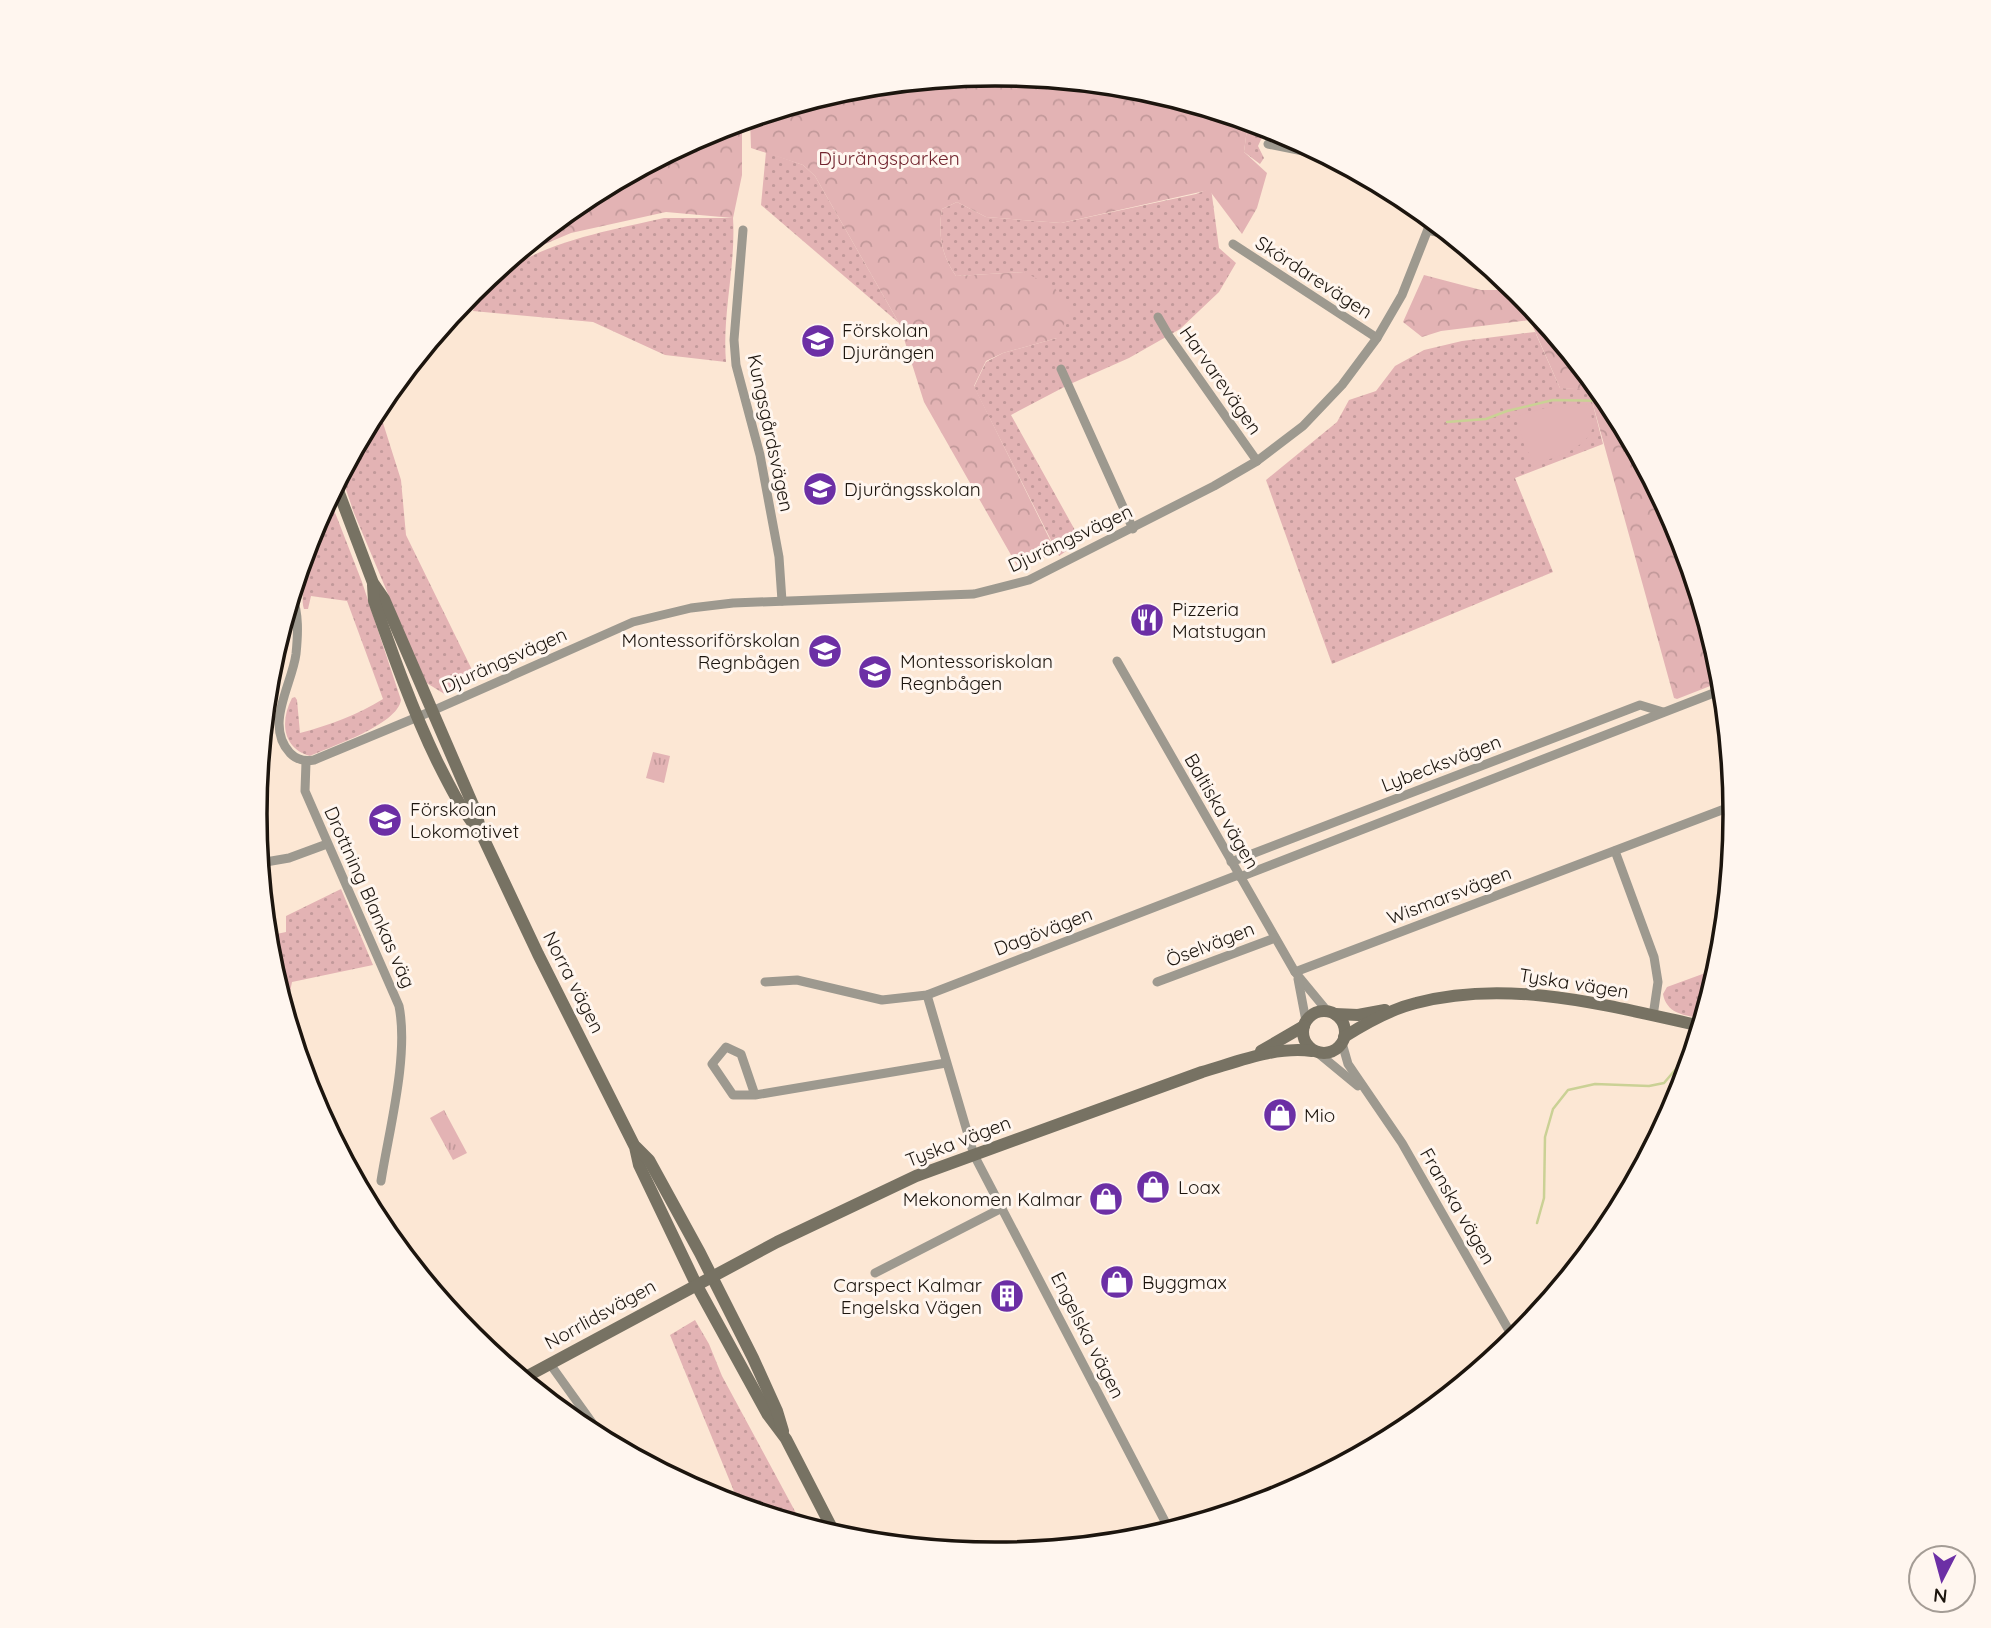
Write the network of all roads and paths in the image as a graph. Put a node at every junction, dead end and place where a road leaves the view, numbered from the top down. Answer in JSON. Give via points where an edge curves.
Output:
{"nodes":[{"id":1,"x":1268,"y":145,"type":"dead end"},
{"id":2,"x":1293,"y":150,"type":"edge"},
{"id":3,"x":743,"y":230,"type":"dead end"},
{"id":4,"x":1428,"y":230,"type":"joint"},
{"id":5,"x":1432,"y":231,"type":"edge"},
{"id":6,"x":1233,"y":244,"type":"dead end"},
{"id":7,"x":1158,"y":317,"type":"dead end"},
{"id":8,"x":1377,"y":338,"type":"junction"},
{"id":9,"x":1061,"y":369,"type":"dead end"},
{"id":10,"x":1257,"y":461,"type":"junction"},
{"id":11,"x":340,"y":496,"type":"edge"},
{"id":12,"x":1133,"y":529,"type":"junction"},
{"id":13,"x":373,"y":583,"type":"junction"},
{"id":14,"x":782,"y":601,"type":"junction"},
{"id":15,"x":296,"y":612,"type":"edge"},
{"id":16,"x":1117,"y":661,"type":"dead end"},
{"id":17,"x":1714,"y":693,"type":"edge"},
{"id":18,"x":432,"y":711,"type":"junction"},
{"id":19,"x":1663,"y":712,"type":"junction"},
{"id":20,"x":417,"y":718,"type":"junction"},
{"id":21,"x":306,"y":762,"type":"junction"},
{"id":22,"x":1724,"y":808,"type":"edge"},
{"id":23,"x":481,"y":833,"type":"junction"},
{"id":24,"x":327,"y":844,"type":"junction"},
{"id":25,"x":1615,"y":851,"type":"junction"},
{"id":26,"x":269,"y":861,"type":"edge"},
{"id":27,"x":1231,"y":862,"type":"junction"},
{"id":28,"x":1239,"y":876,"type":"junction"},
{"id":29,"x":1275,"y":938,"type":"junction"},
{"id":30,"x":1296,"y":974,"type":"junction"},
{"id":31,"x":765,"y":982,"type":"dead end"},
{"id":32,"x":1157,"y":982,"type":"dead end"},
{"id":33,"x":927,"y":995,"type":"junction"},
{"id":34,"x":1399,"y":1008,"type":"junction"},
{"id":35,"x":1332,"y":1013,"type":"junction"},
{"id":36,"x":1653,"y":1016,"type":"junction"},
{"id":37,"x":1305,"y":1024,"type":"junction"},
{"id":38,"x":1692,"y":1024,"type":"edge"},
{"id":39,"x":1343,"y":1040,"type":"junction"},
{"id":40,"x":1315,"y":1052,"type":"junction"},
{"id":41,"x":1245,"y":1059,"type":"junction"},
{"id":42,"x":946,"y":1063,"type":"junction"},
{"id":43,"x":1365,"y":1091,"type":"junction"},
{"id":44,"x":755,"y":1095,"type":"junction"},
{"id":45,"x":635,"y":1147,"type":"junction"},
{"id":46,"x":974,"y":1155,"type":"junction"},
{"id":47,"x":381,"y":1181,"type":"dead end"},
{"id":48,"x":1002,"y":1208,"type":"junction"},
{"id":49,"x":875,"y":1273,"type":"dead end"},
{"id":50,"x":712,"y":1276,"type":"junction"},
{"id":51,"x":696,"y":1284,"type":"junction"},
{"id":52,"x":1509,"y":1330,"type":"edge"},
{"id":53,"x":550,"y":1364,"type":"junction"},
{"id":54,"x":530,"y":1374,"type":"edge"},
{"id":55,"x":589,"y":1419,"type":"edge"},
{"id":56,"x":786,"y":1439,"type":"junction"},
{"id":57,"x":829,"y":1522,"type":"edge"},
{"id":58,"x":1165,"y":1522,"type":"edge"}],
"edges":[{"from":1,"to":2,"type":"street"},
{"from":3,"to":14,"type":"street","name":"Kungsgårdsvägen","via":[[736,365],[760,454],[779,556]]},
{"from":4,"to":5,"type":"street"},
{"from":4,"to":8,"type":"street","name":"Djurängsvägen","via":[[1402,295]]},
{"from":6,"to":8,"type":"street","name":"Skördarevägen"},
{"from":7,"to":10,"type":"street","name":"Harvarevägen"},
{"from":8,"to":10,"type":"street","name":"Djurängsvägen","via":[[1303,426]]},
{"from":9,"to":12,"type":"street"},
{"from":10,"to":12,"type":"street","name":"Djurängsvägen"},
{"from":11,"to":13,"type":"main road","name":"Norra vägen"},
{"from":12,"to":14,"type":"street","name":"Djurängsvägen","via":[[1029,580],[983,592]]},
{"from":13,"to":18,"type":"main road","name":"Norra vägen"},
{"from":13,"to":20,"type":"main road","name":"Norra vägen","via":[[374,601]]},
{"from":14,"to":18,"type":"street","name":"Djurängsvägen","via":[[691,608],[633,622]]},
{"from":15,"to":21,"type":"street","via":[[296,658],[279,729],[289,751]]},
{"from":16,"to":27,"type":"street","name":"Baltiska vägen"},
{"from":17,"to":19,"type":"street","name":"Lybecksvägen"},
{"from":18,"to":20,"type":"street"},
{"from":18,"to":23,"type":"main road","name":"Norra vägen"},
{"from":19,"to":27,"type":"street","name":"Lybecksvägen","via":[[1640,705]]},
{"from":19,"to":28,"type":"street","name":"Lybecksvägen"},
{"from":20,"to":21,"type":"street"},
{"from":20,"to":23,"type":"main road","name":"Norra vägen","via":[[466,816]]},
{"from":21,"to":24,"type":"street","name":"Drottning Blankas väg","via":[[305,792]]},
{"from":22,"to":25,"type":"street","name":"Wismarsvägen"},
{"from":23,"to":45,"type":"main road","name":"Norra vägen"},
{"from":24,"to":26,"type":"street"},
{"from":24,"to":47,"type":"street","name":"Drottning Blankas väg","via":[[399,1006],[403,1028]]},
{"from":25,"to":30,"type":"street","name":"Wismarsvägen"},
{"from":25,"to":36,"type":"street","via":[[1654,957],[1658,982]]},
{"from":27,"to":28,"type":"street","name":"Baltiska vägen"},
{"from":28,"to":29,"type":"street","name":"Baltiska vägen"},
{"from":28,"to":33,"type":"street","name":"Dagövägen"},
{"from":29,"to":30,"type":"street","name":"Baltiska vägen"},
{"from":29,"to":32,"type":"street","name":"Öselvägen"},
{"from":30,"to":35,"type":"street","name":"Baltiska vägen"},
{"from":30,"to":37,"type":"street","name":"Baltiska vägen"},
{"from":31,"to":33,"type":"street","name":"Dagövägen","via":[[797,980],[882,1000]]},
{"from":33,"to":42,"type":"street"},
{"from":34,"to":35,"type":"main road","name":"Tyska vägen"},
{"from":34,"to":36,"type":"main road","name":"Tyska vägen","via":[[1449,997],[1508,992]]},
{"from":34,"to":39,"type":"main road","name":"Tyska vägen"},
{"from":35,"to":37,"type":"main road","via":[[1315,1013]]},
{"from":35,"to":39,"type":"main road","via":[[1343,1025]]},
{"from":36,"to":38,"type":"main road","name":"Tyska vägen"},
{"from":37,"to":40,"type":"main road","via":[[1304,1039]]},
{"from":37,"to":41,"type":"main road","name":"Tyska vägen"},
{"from":39,"to":40,"type":"main road","via":[[1333,1051]]},
{"from":39,"to":43,"type":"street","name":"Franska vägen","via":[[1348,1064]]},
{"from":40,"to":41,"type":"main road","name":"Tyska vägen","via":[[1287,1050]]},
{"from":40,"to":43,"type":"street","name":"Franska vägen"},
{"from":41,"to":46,"type":"main road","name":"Tyska vägen"},
{"from":42,"to":44,"type":"street"},
{"from":42,"to":46,"type":"street"},
{"from":43,"to":52,"type":"street","name":"Franska vägen","via":[[1402,1143]]},
{"from":44,"to":44,"type":"street","via":[[741,1054],[726,1047],[712,1064],[733,1096]]},
{"from":45,"to":50,"type":"main road","name":"Norra vägen","via":[[649,1160]]},
{"from":45,"to":51,"type":"main road","name":"Norra vägen","via":[[639,1165]]},
{"from":46,"to":48,"type":"street","name":"Engelska vägen"},
{"from":46,"to":50,"type":"main road","name":"Tyska vägen","via":[[916,1176]]},
{"from":48,"to":49,"type":"street"},
{"from":48,"to":58,"type":"street","name":"Engelska vägen"},
{"from":50,"to":51,"type":"main road","name":"Tyska vägen"},
{"from":50,"to":56,"type":"main road","name":"Norra vägen"},
{"from":51,"to":53,"type":"main road","name":"Norrlidsvägen"},
{"from":51,"to":56,"type":"main road","name":"Norra vägen","via":[[768,1415]]},
{"from":53,"to":54,"type":"main road","name":"Norrlidsvägen"},
{"from":53,"to":55,"type":"street"},
{"from":56,"to":57,"type":"main road","name":"Norra vägen"}]}
